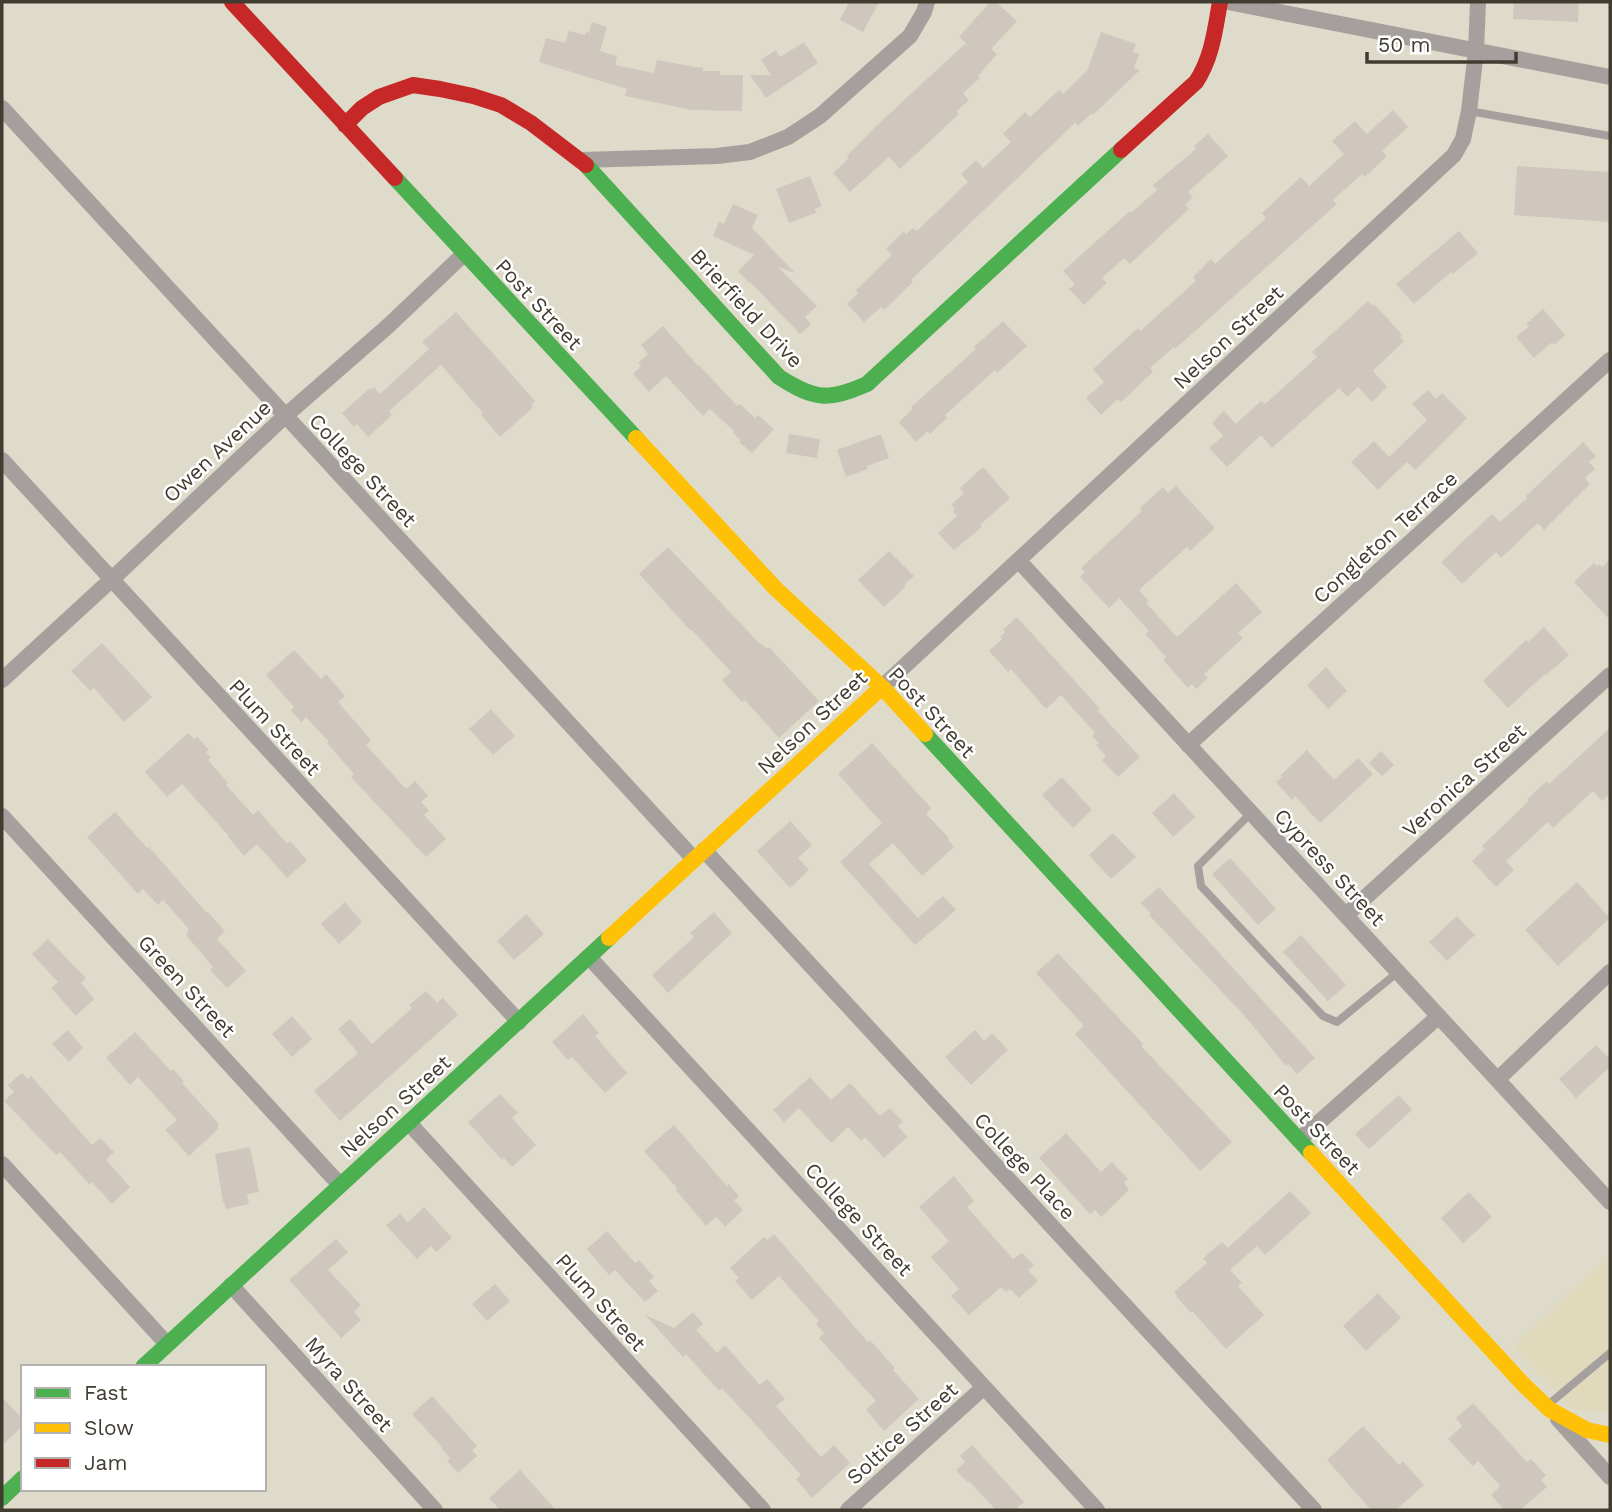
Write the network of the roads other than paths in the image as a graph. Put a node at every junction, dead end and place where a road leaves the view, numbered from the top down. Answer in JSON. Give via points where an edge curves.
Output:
{"nodes":[{"id":1,"x":232,"y":2,"type":"edge"},
{"id":2,"x":928,"y":2,"type":"edge"},
{"id":3,"x":1220,"y":2,"type":"edge"},
{"id":4,"x":1228,"y":2,"type":"edge"},
{"id":5,"x":1478,"y":2,"type":"edge"},
{"id":6,"x":1476,"y":51,"type":"junction"},
{"id":7,"x":1610,"y":77,"type":"edge"},
{"id":8,"x":2,"y":108,"type":"edge"},
{"id":9,"x":1469,"y":111,"type":"junction"},
{"id":10,"x":345,"y":125,"type":"junction"},
{"id":11,"x":1610,"y":136,"type":"edge"},
{"id":12,"x":581,"y":160,"type":"junction"},
{"id":13,"x":464,"y":254,"type":"junction"},
{"id":14,"x":1610,"y":360,"type":"edge"},
{"id":15,"x":285,"y":416,"type":"junction"},
{"id":16,"x":2,"y":460,"type":"edge"},
{"id":17,"x":1018,"y":561,"type":"junction"},
{"id":18,"x":111,"y":580,"type":"junction"},
{"id":19,"x":1610,"y":675,"type":"edge"},
{"id":20,"x":2,"y":680,"type":"edge"},
{"id":21,"x":881,"y":687,"type":"junction"},
{"id":22,"x":1188,"y":745,"type":"junction"},
{"id":23,"x":1251,"y":813,"type":"junction"},
{"id":24,"x":2,"y":816,"type":"edge"},
{"id":25,"x":699,"y":855,"type":"junction"},
{"id":26,"x":1346,"y":915,"type":"junction"},
{"id":27,"x":589,"y":957,"type":"junction"},
{"id":28,"x":1398,"y":972,"type":"junction"},
{"id":29,"x":1610,"y":972,"type":"edge"},
{"id":30,"x":1439,"y":1016,"type":"junction"},
{"id":31,"x":519,"y":1022,"type":"junction"},
{"id":32,"x":1497,"y":1079,"type":"junction"},
{"id":33,"x":408,"y":1123,"type":"junction"},
{"id":34,"x":1299,"y":1140,"type":"junction"},
{"id":35,"x":2,"y":1164,"type":"edge"},
{"id":36,"x":340,"y":1185,"type":"junction"},
{"id":37,"x":1610,"y":1202,"type":"edge"},
{"id":38,"x":231,"y":1286,"type":"junction"},
{"id":39,"x":167,"y":1345,"type":"junction"},
{"id":40,"x":1610,"y":1353,"type":"edge"},
{"id":41,"x":145,"y":1365,"type":"edge"},
{"id":42,"x":984,"y":1387,"type":"junction"},
{"id":43,"x":1548,"y":1408,"type":"junction"},
{"id":44,"x":1610,"y":1434,"type":"edge"},
{"id":45,"x":1610,"y":1477,"type":"edge"},
{"id":46,"x":21,"y":1480,"type":"edge"},
{"id":47,"x":2,"y":1498,"type":"edge"},
{"id":48,"x":435,"y":1510,"type":"edge"},
{"id":49,"x":764,"y":1510,"type":"edge"},
{"id":50,"x":848,"y":1510,"type":"edge"},
{"id":51,"x":1097,"y":1510,"type":"edge"},
{"id":52,"x":1314,"y":1510,"type":"edge"}],
"edges":[{"from":1,"to":10,"type":"street","name":"Post Street"},
{"from":2,"to":12,"type":"street","via":[[911,36],[820,117],[788,137],[750,152],[717,156]]},
{"from":3,"to":12,"type":"street","name":"Brierfield Drive","via":[[1208,62],[1196,82],[867,384],[846,394],[822,397],[799,391],[779,377]]},
{"from":4,"to":6,"type":"street"},
{"from":5,"to":6,"type":"street","name":"Nelson Street"},
{"from":6,"to":7,"type":"street"},
{"from":6,"to":9,"type":"street","name":"Nelson Street"},
{"from":8,"to":15,"type":"street","name":"College Street"},
{"from":9,"to":11,"type":"lane"},
{"from":9,"to":17,"type":"street","name":"Nelson Street","via":[[1454,155]]},
{"from":10,"to":12,"type":"street","name":"Brierfield Drive","via":[[379,97],[413,85],[440,89],[502,105]]},
{"from":10,"to":13,"type":"street","name":"Post Street"},
{"from":13,"to":15,"type":"street","name":"Owen Avenue"},
{"from":13,"to":21,"type":"street","name":"Post Street","via":[[776,589]]},
{"from":14,"to":22,"type":"street","name":"Congleton Terrace"},
{"from":15,"to":18,"type":"street","name":"Owen Avenue"},
{"from":15,"to":25,"type":"street","name":"College Street"},
{"from":16,"to":18,"type":"street","name":"Plum Street"},
{"from":17,"to":21,"type":"street","name":"Nelson Street"},
{"from":17,"to":22,"type":"street","name":"Cypress Street"},
{"from":18,"to":20,"type":"street","name":"Owen Avenue"},
{"from":18,"to":31,"type":"street","name":"Plum Street"},
{"from":19,"to":26,"type":"street","name":"Veronica Street"},
{"from":21,"to":25,"type":"street","name":"Nelson Street"},
{"from":21,"to":34,"type":"street","name":"Post Street"},
{"from":22,"to":23,"type":"street","name":"Cypress Street"},
{"from":23,"to":26,"type":"street","name":"Cypress Street"},
{"from":23,"to":28,"type":"lane","via":[[1198,866],[1201,886],[1323,1016],[1337,1022]]},
{"from":24,"to":36,"type":"street","name":"Green Street"},
{"from":25,"to":27,"type":"street","name":"Nelson Street"},
{"from":25,"to":52,"type":"street","name":"College Place"},
{"from":26,"to":28,"type":"street","name":"Cypress Street"},
{"from":27,"to":31,"type":"street","name":"Nelson Street"},
{"from":27,"to":42,"type":"street","name":"College Street"},
{"from":28,"to":30,"type":"street","name":"Cypress Street"},
{"from":29,"to":32,"type":"street"},
{"from":30,"to":32,"type":"street","name":"Cypress Street"},
{"from":30,"to":34,"type":"street"},
{"from":31,"to":33,"type":"street","name":"Nelson Street"},
{"from":32,"to":37,"type":"street","name":"Cypress Street"},
{"from":33,"to":36,"type":"street","name":"Nelson Street"},
{"from":33,"to":49,"type":"street","name":"Plum Street"},
{"from":34,"to":43,"type":"street","name":"Post Street"},
{"from":35,"to":39,"type":"street"},
{"from":36,"to":38,"type":"street","name":"Nelson Street"},
{"from":38,"to":39,"type":"street","name":"Nelson Street"},
{"from":38,"to":48,"type":"street","name":"Myra Street"},
{"from":39,"to":41,"type":"street","name":"Nelson Street"},
{"from":40,"to":43,"type":"lane"},
{"from":42,"to":50,"type":"street","name":"Soltice Street"},
{"from":42,"to":51,"type":"street","name":"College Street"},
{"from":43,"to":44,"type":"street","name":"Post Street","via":[[1587,1430]]},
{"from":43,"to":45,"type":"street"},
{"from":46,"to":47,"type":"street"}]}
